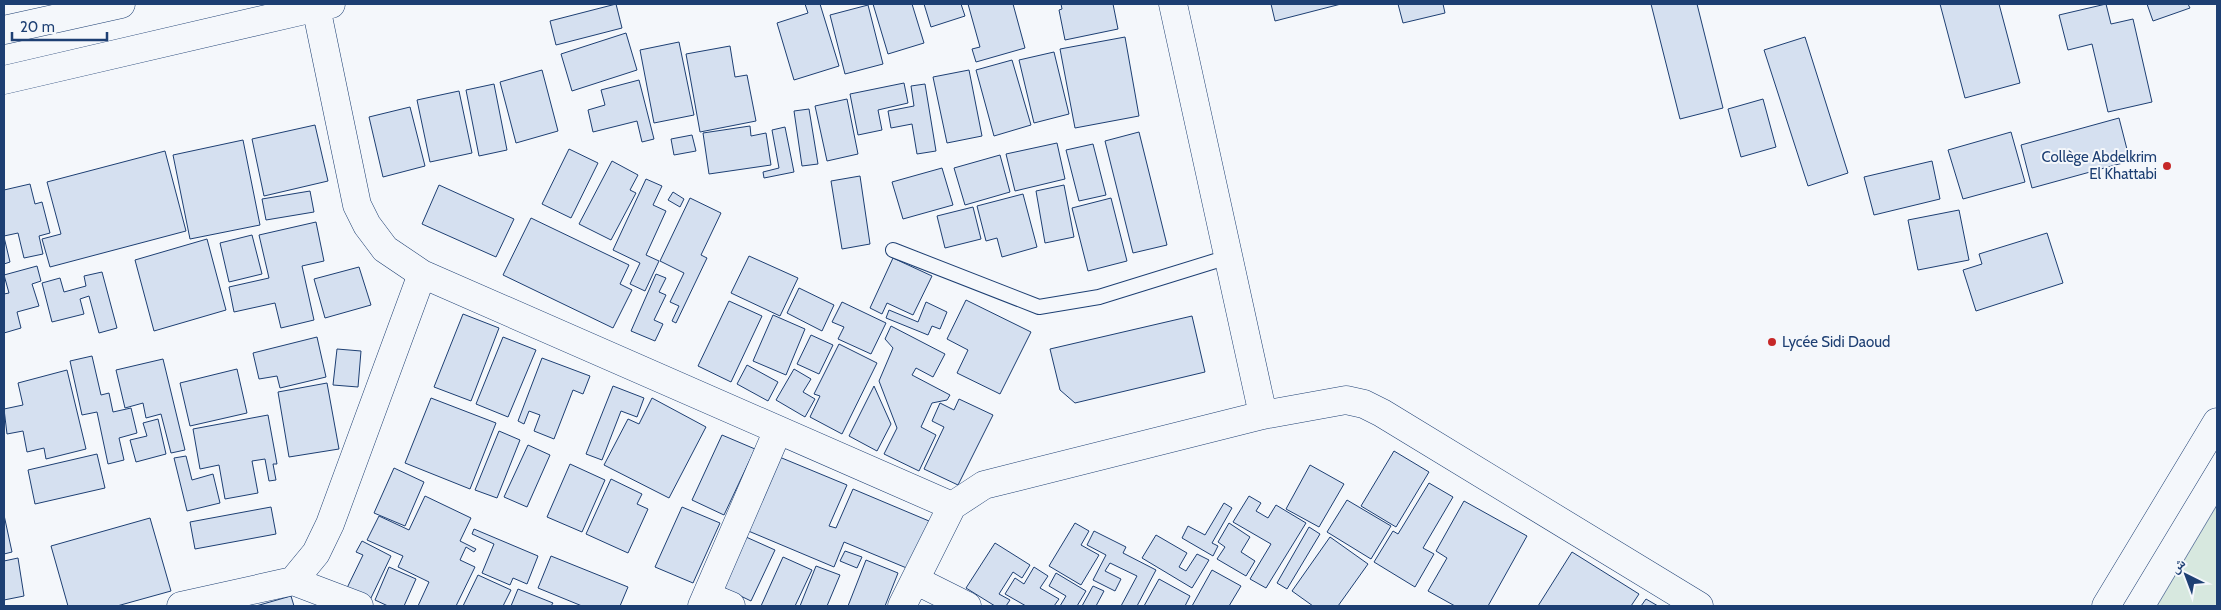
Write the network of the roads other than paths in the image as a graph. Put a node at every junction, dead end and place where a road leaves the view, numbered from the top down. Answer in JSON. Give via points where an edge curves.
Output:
{"nodes":[{"id":1,"x":1173,"y":4,"type":"edge"},
{"id":2,"x":323,"y":5,"type":"edge"},
{"id":3,"x":103,"y":6,"type":"edge"},
{"id":4,"x":4,"y":30,"type":"edge"},
{"id":5,"x":4,"y":80,"type":"edge"},
{"id":6,"x":893,"y":250,"type":"dead end"},
{"id":7,"x":1228,"y":257,"type":"junction"},
{"id":8,"x":422,"y":274,"type":"junction"},
{"id":9,"x":1263,"y":415,"type":"junction"},
{"id":10,"x":2217,"y":422,"type":"edge"},
{"id":11,"x":778,"y":430,"type":"junction"},
{"id":12,"x":952,"y":506,"type":"junction"},
{"id":13,"x":915,"y":580,"type":"junction"},
{"id":14,"x":293,"y":581,"type":"junction"},
{"id":15,"x":714,"y":603,"type":"edge"},
{"id":16,"x":181,"y":606,"type":"edge"},
{"id":17,"x":359,"y":606,"type":"edge"},
{"id":18,"x":902,"y":606,"type":"edge"},
{"id":19,"x":967,"y":606,"type":"edge"},
{"id":20,"x":1699,"y":606,"type":"edge"},
{"id":21,"x":2106,"y":606,"type":"edge"}],
"edges":[{"from":1,"to":7,"type":"street"},
{"from":2,"to":5,"type":"street"},
{"from":2,"to":8,"type":"street","via":[[357,205],[385,250]]},
{"from":3,"to":4,"type":"street"},
{"from":6,"to":7,"type":"lane","via":[[1039,307],[1100,297]]},
{"from":7,"to":9,"type":"street"},
{"from":8,"to":11,"type":"street"},
{"from":8,"to":14,"type":"street","via":[[330,524],[316,553]]},
{"from":9,"to":12,"type":"street","via":[[984,485]]},
{"from":9,"to":20,"type":"street","via":[[1346,400],[1364,404]]},
{"from":10,"to":21,"type":"street"},
{"from":11,"to":12,"type":"street"},
{"from":11,"to":15,"type":"street"},
{"from":12,"to":13,"type":"street"},
{"from":13,"to":18,"type":"street"},
{"from":13,"to":19,"type":"street"},
{"from":14,"to":16,"type":"street"},
{"from":14,"to":17,"type":"street"}]}
